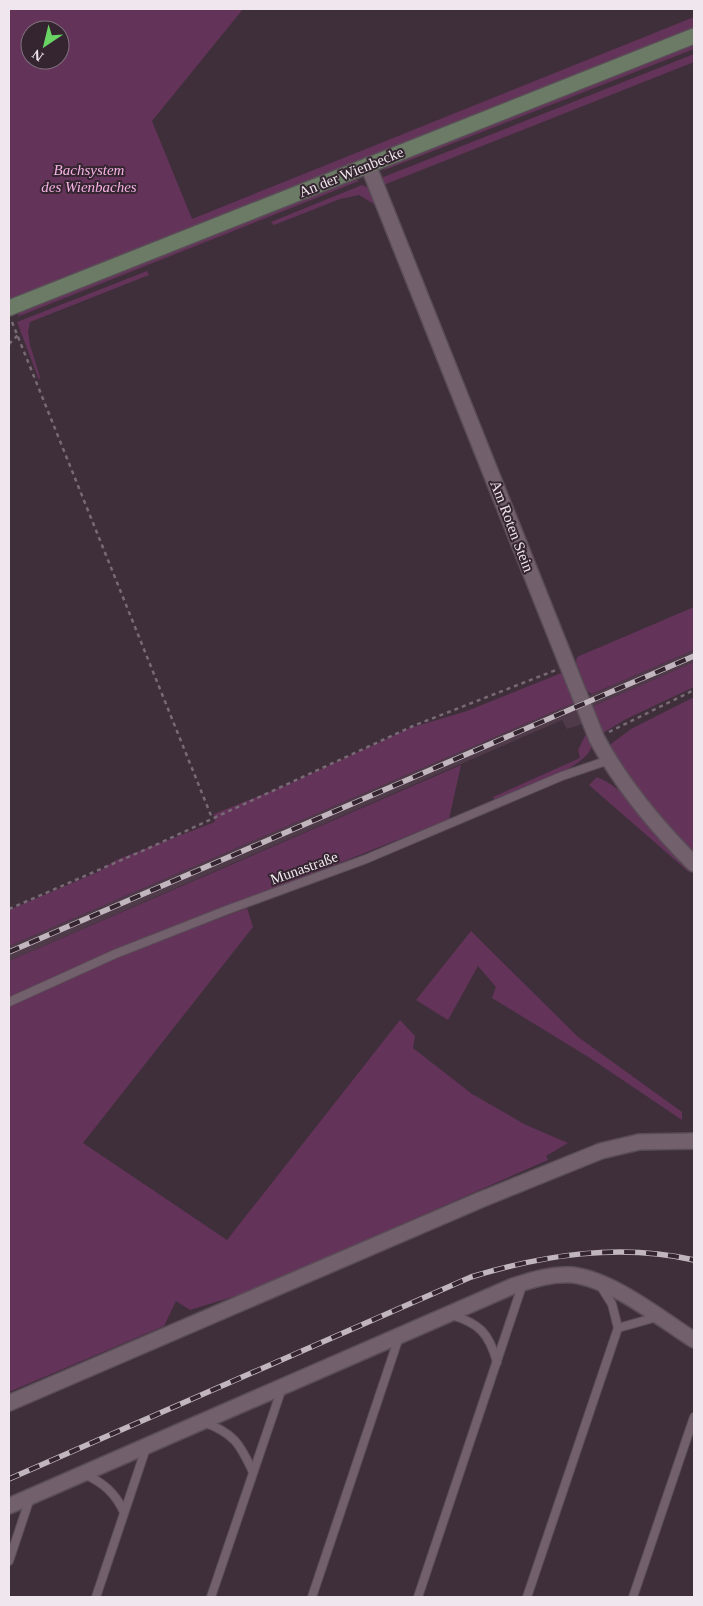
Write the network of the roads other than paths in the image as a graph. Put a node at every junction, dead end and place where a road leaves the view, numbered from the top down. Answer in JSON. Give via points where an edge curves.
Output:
{"nodes":[{"id":1,"x":694,"y":36,"type":"edge"},
{"id":2,"x":368,"y":165,"type":"junction"},
{"id":3,"x":9,"y":308,"type":"edge"},
{"id":4,"x":609,"y":760,"type":"junction"},
{"id":5,"x":694,"y":864,"type":"edge"},
{"id":6,"x":9,"y":1002,"type":"edge"},
{"id":7,"x":694,"y":1141,"type":"edge"},
{"id":8,"x":523,"y":1283,"type":"junction"},
{"id":9,"x":600,"y":1283,"type":"junction"},
{"id":10,"x":449,"y":1314,"type":"junction"},
{"id":11,"x":657,"y":1317,"type":"junction"},
{"id":12,"x":618,"y":1328,"type":"junction"},
{"id":13,"x":400,"y":1335,"type":"junction"},
{"id":14,"x":694,"y":1340,"type":"edge"},
{"id":15,"x":497,"y":1362,"type":"junction"},
{"id":16,"x":282,"y":1387,"type":"junction"},
{"id":17,"x":9,"y":1403,"type":"edge"},
{"id":18,"x":694,"y":1417,"type":"edge"},
{"id":19,"x":201,"y":1422,"type":"junction"},
{"id":20,"x":146,"y":1446,"type":"junction"},
{"id":21,"x":253,"y":1472,"type":"junction"},
{"id":22,"x":83,"y":1474,"type":"junction"},
{"id":23,"x":30,"y":1496,"type":"junction"},
{"id":24,"x":9,"y":1506,"type":"edge"},
{"id":25,"x":124,"y":1512,"type":"junction"},
{"id":26,"x":9,"y":1561,"type":"edge"},
{"id":27,"x":96,"y":1597,"type":"edge"},
{"id":28,"x":211,"y":1597,"type":"edge"},
{"id":29,"x":312,"y":1597,"type":"edge"},
{"id":30,"x":418,"y":1597,"type":"edge"},
{"id":31,"x":527,"y":1597,"type":"edge"},
{"id":32,"x":634,"y":1597,"type":"edge"}],
"edges":[{"from":1,"to":2,"type":"street","name":"An der Wienbecke"},
{"from":2,"to":3,"type":"street","name":"An der Wienbecke"},
{"from":2,"to":4,"type":"street","name":"Am Roten Stein","via":[[597,739]]},
{"from":4,"to":5,"type":"street","name":"Am Roten Stein","via":[[648,812]]},
{"from":4,"to":6,"type":"lane","name":"Munastraße","via":[[562,776],[366,860],[115,954]]},
{"from":7,"to":17,"type":"street","via":[[631,1143],[576,1160]]},
{"from":8,"to":9,"type":"street","via":[[573,1275]]},
{"from":8,"to":10,"type":"street"},
{"from":8,"to":15,"type":"lane"},
{"from":9,"to":11,"type":"street"},
{"from":9,"to":12,"type":"lane","via":[[612,1304]]},
{"from":10,"to":13,"type":"street"},
{"from":10,"to":15,"type":"lane","via":[[469,1320],[483,1331],[492,1344]]},
{"from":11,"to":12,"type":"lane"},
{"from":11,"to":14,"type":"street"},
{"from":12,"to":31,"type":"lane"},
{"from":13,"to":16,"type":"street"},
{"from":13,"to":29,"type":"lane"},
{"from":15,"to":30,"type":"lane"},
{"from":16,"to":19,"type":"street"},
{"from":16,"to":21,"type":"lane"},
{"from":18,"to":32,"type":"lane"},
{"from":19,"to":20,"type":"street"},
{"from":19,"to":21,"type":"lane","via":[[234,1437]]},
{"from":20,"to":22,"type":"street"},
{"from":20,"to":25,"type":"lane"},
{"from":21,"to":28,"type":"lane"},
{"from":22,"to":23,"type":"street"},
{"from":22,"to":25,"type":"lane","via":[[110,1489]]},
{"from":23,"to":24,"type":"street"},
{"from":23,"to":26,"type":"lane"},
{"from":25,"to":27,"type":"lane"}]}
